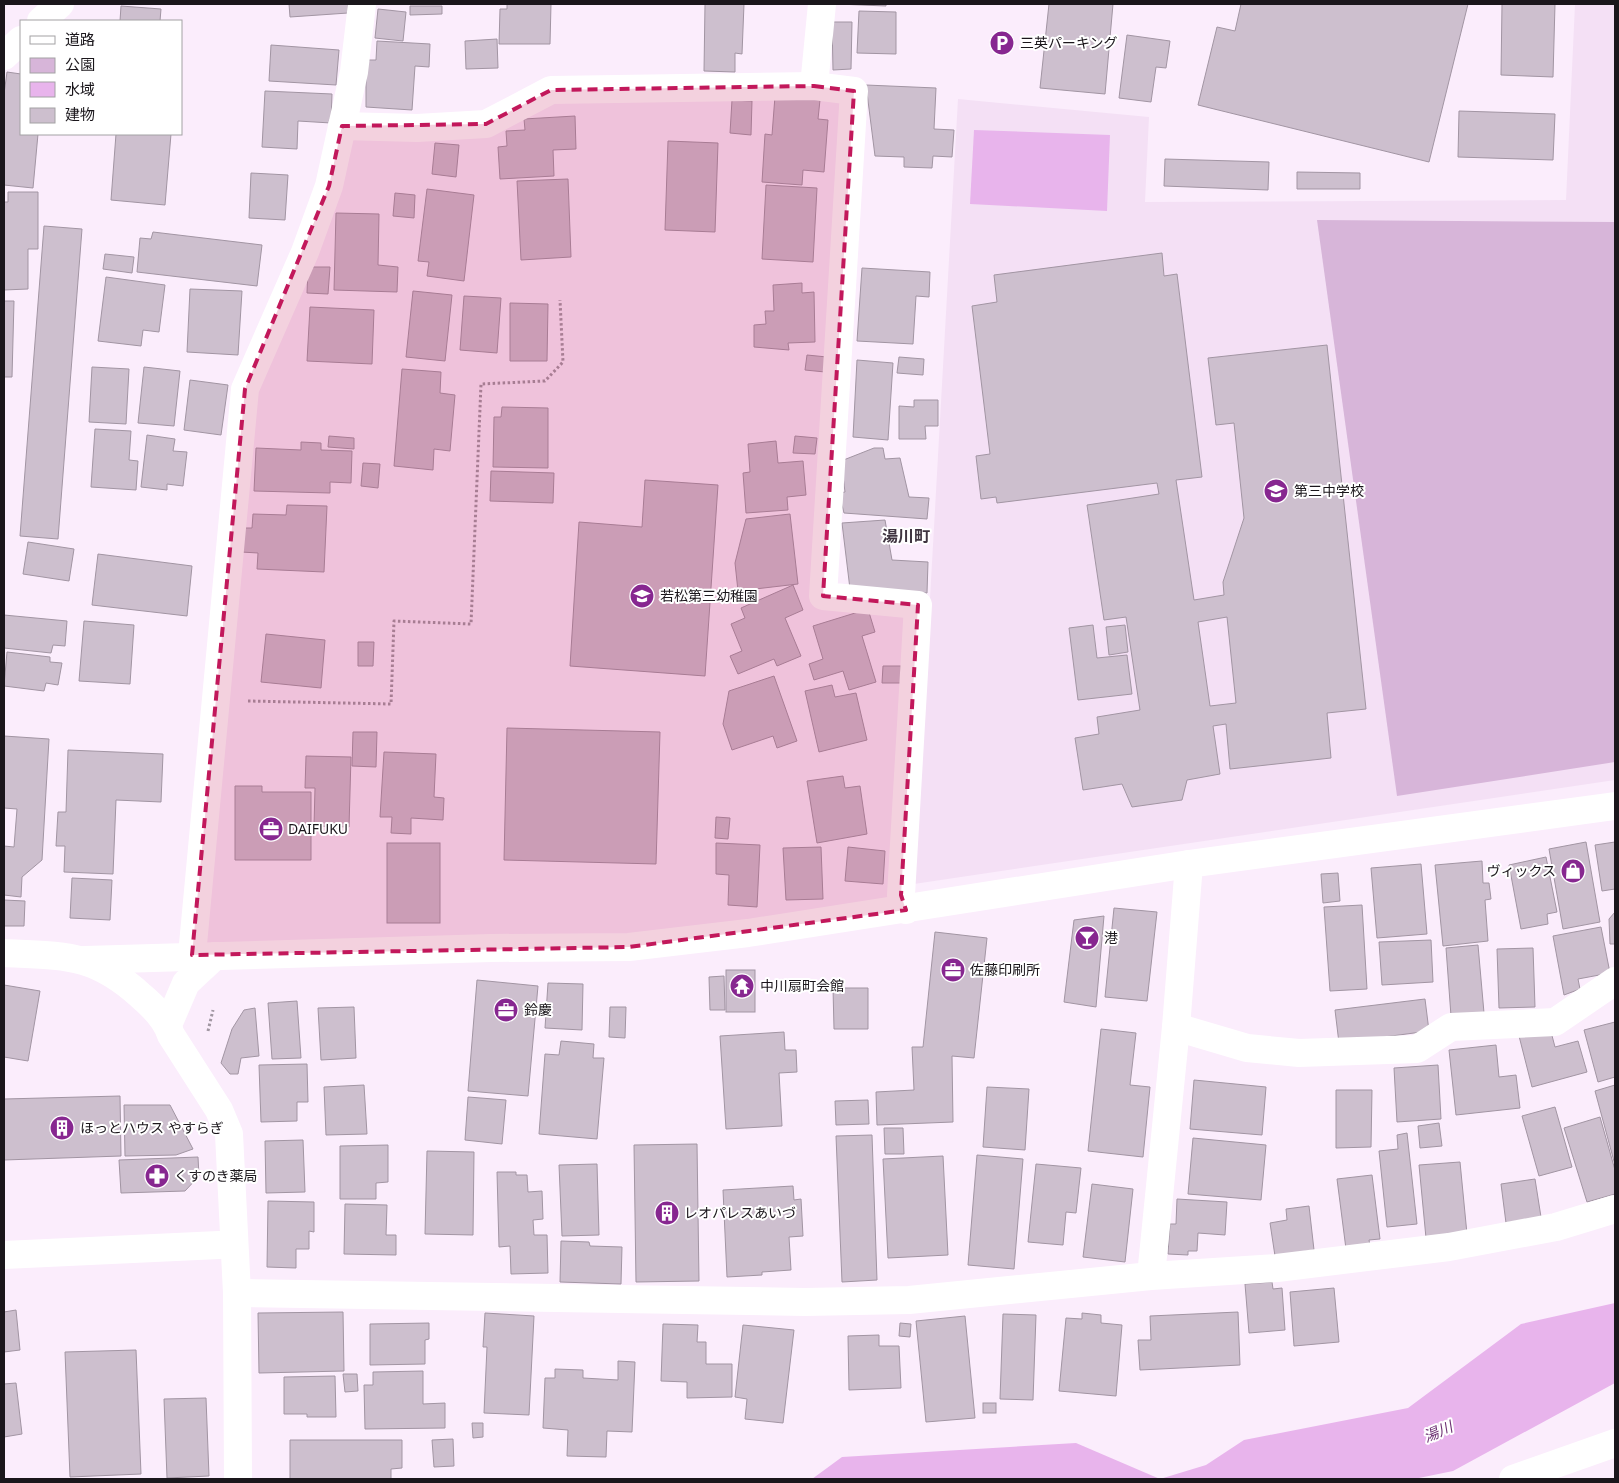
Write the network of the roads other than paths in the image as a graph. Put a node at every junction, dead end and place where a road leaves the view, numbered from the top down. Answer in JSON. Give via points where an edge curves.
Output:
{"nodes":[{"id":1,"x":60,"y":4,"type":"edge"},
{"id":2,"x":362,"y":4,"type":"edge"},
{"id":3,"x":822,"y":4,"type":"edge"},
{"id":4,"x":42,"y":20,"type":"edge"},
{"id":5,"x":20,"y":41,"type":"edge"},
{"id":6,"x":4,"y":56,"type":"edge"},
{"id":7,"x":814,"y":86,"type":"junction"},
{"id":8,"x":342,"y":126,"type":"junction"},
{"id":9,"x":1615,"y":806,"type":"edge"},
{"id":10,"x":1189,"y":864,"type":"junction"},
{"id":11,"x":906,"y":910,"type":"junction"},
{"id":12,"x":4,"y":953,"type":"edge"},
{"id":13,"x":203,"y":955,"type":"junction"},
{"id":14,"x":85,"y":960,"type":"junction"},
{"id":15,"x":1615,"y":981,"type":"edge"},
{"id":16,"x":168,"y":1025,"type":"junction"},
{"id":17,"x":1176,"y":1027,"type":"junction"},
{"id":18,"x":1615,"y":1209,"type":"edge"},
{"id":19,"x":219,"y":1245,"type":"dead end"},
{"id":20,"x":4,"y":1255,"type":"edge"},
{"id":21,"x":1151,"y":1276,"type":"junction"},
{"id":22,"x":237,"y":1294,"type":"junction"},
{"id":23,"x":1615,"y":1443,"type":"edge"},
{"id":24,"x":238,"y":1479,"type":"edge"},
{"id":25,"x":1513,"y":1479,"type":"edge"}],
"edges":[{"from":1,"to":4,"type":"street"},
{"from":2,"to":8,"type":"street","via":[[354,72]]},
{"from":3,"to":7,"type":"street"},
{"from":5,"to":6,"type":"street"},
{"from":7,"to":8,"type":"street","via":[[551,90],[486,124],[417,128]]},
{"from":7,"to":11,"type":"street","via":[[854,91],[823,596],[918,605],[901,895]]},
{"from":8,"to":13,"type":"street","via":[[330,186],[245,389],[215,700]]},
{"from":9,"to":10,"type":"street"},
{"from":10,"to":11,"type":"street"},
{"from":10,"to":17,"type":"street"},
{"from":11,"to":13,"type":"street","via":[[629,947]]},
{"from":12,"to":14,"type":"street"},
{"from":13,"to":14,"type":"street"},
{"from":13,"to":16,"type":"street","via":[[176,1002]]},
{"from":14,"to":16,"type":"street","via":[[126,982]]},
{"from":15,"to":17,"type":"street","via":[[1555,1022],[1451,1026],[1417,1049],[1299,1053],[1247,1048]]},
{"from":16,"to":22,"type":"street","via":[[175,1042],[219,1110],[229,1134]]},
{"from":17,"to":21,"type":"street"},
{"from":18,"to":21,"type":"street","via":[[1556,1227],[1449,1247],[1278,1268]]},
{"from":19,"to":20,"type":"street"},
{"from":21,"to":22,"type":"street","via":[[909,1300],[806,1302]]},
{"from":22,"to":24,"type":"street"},
{"from":23,"to":25,"type":"street"}]}
